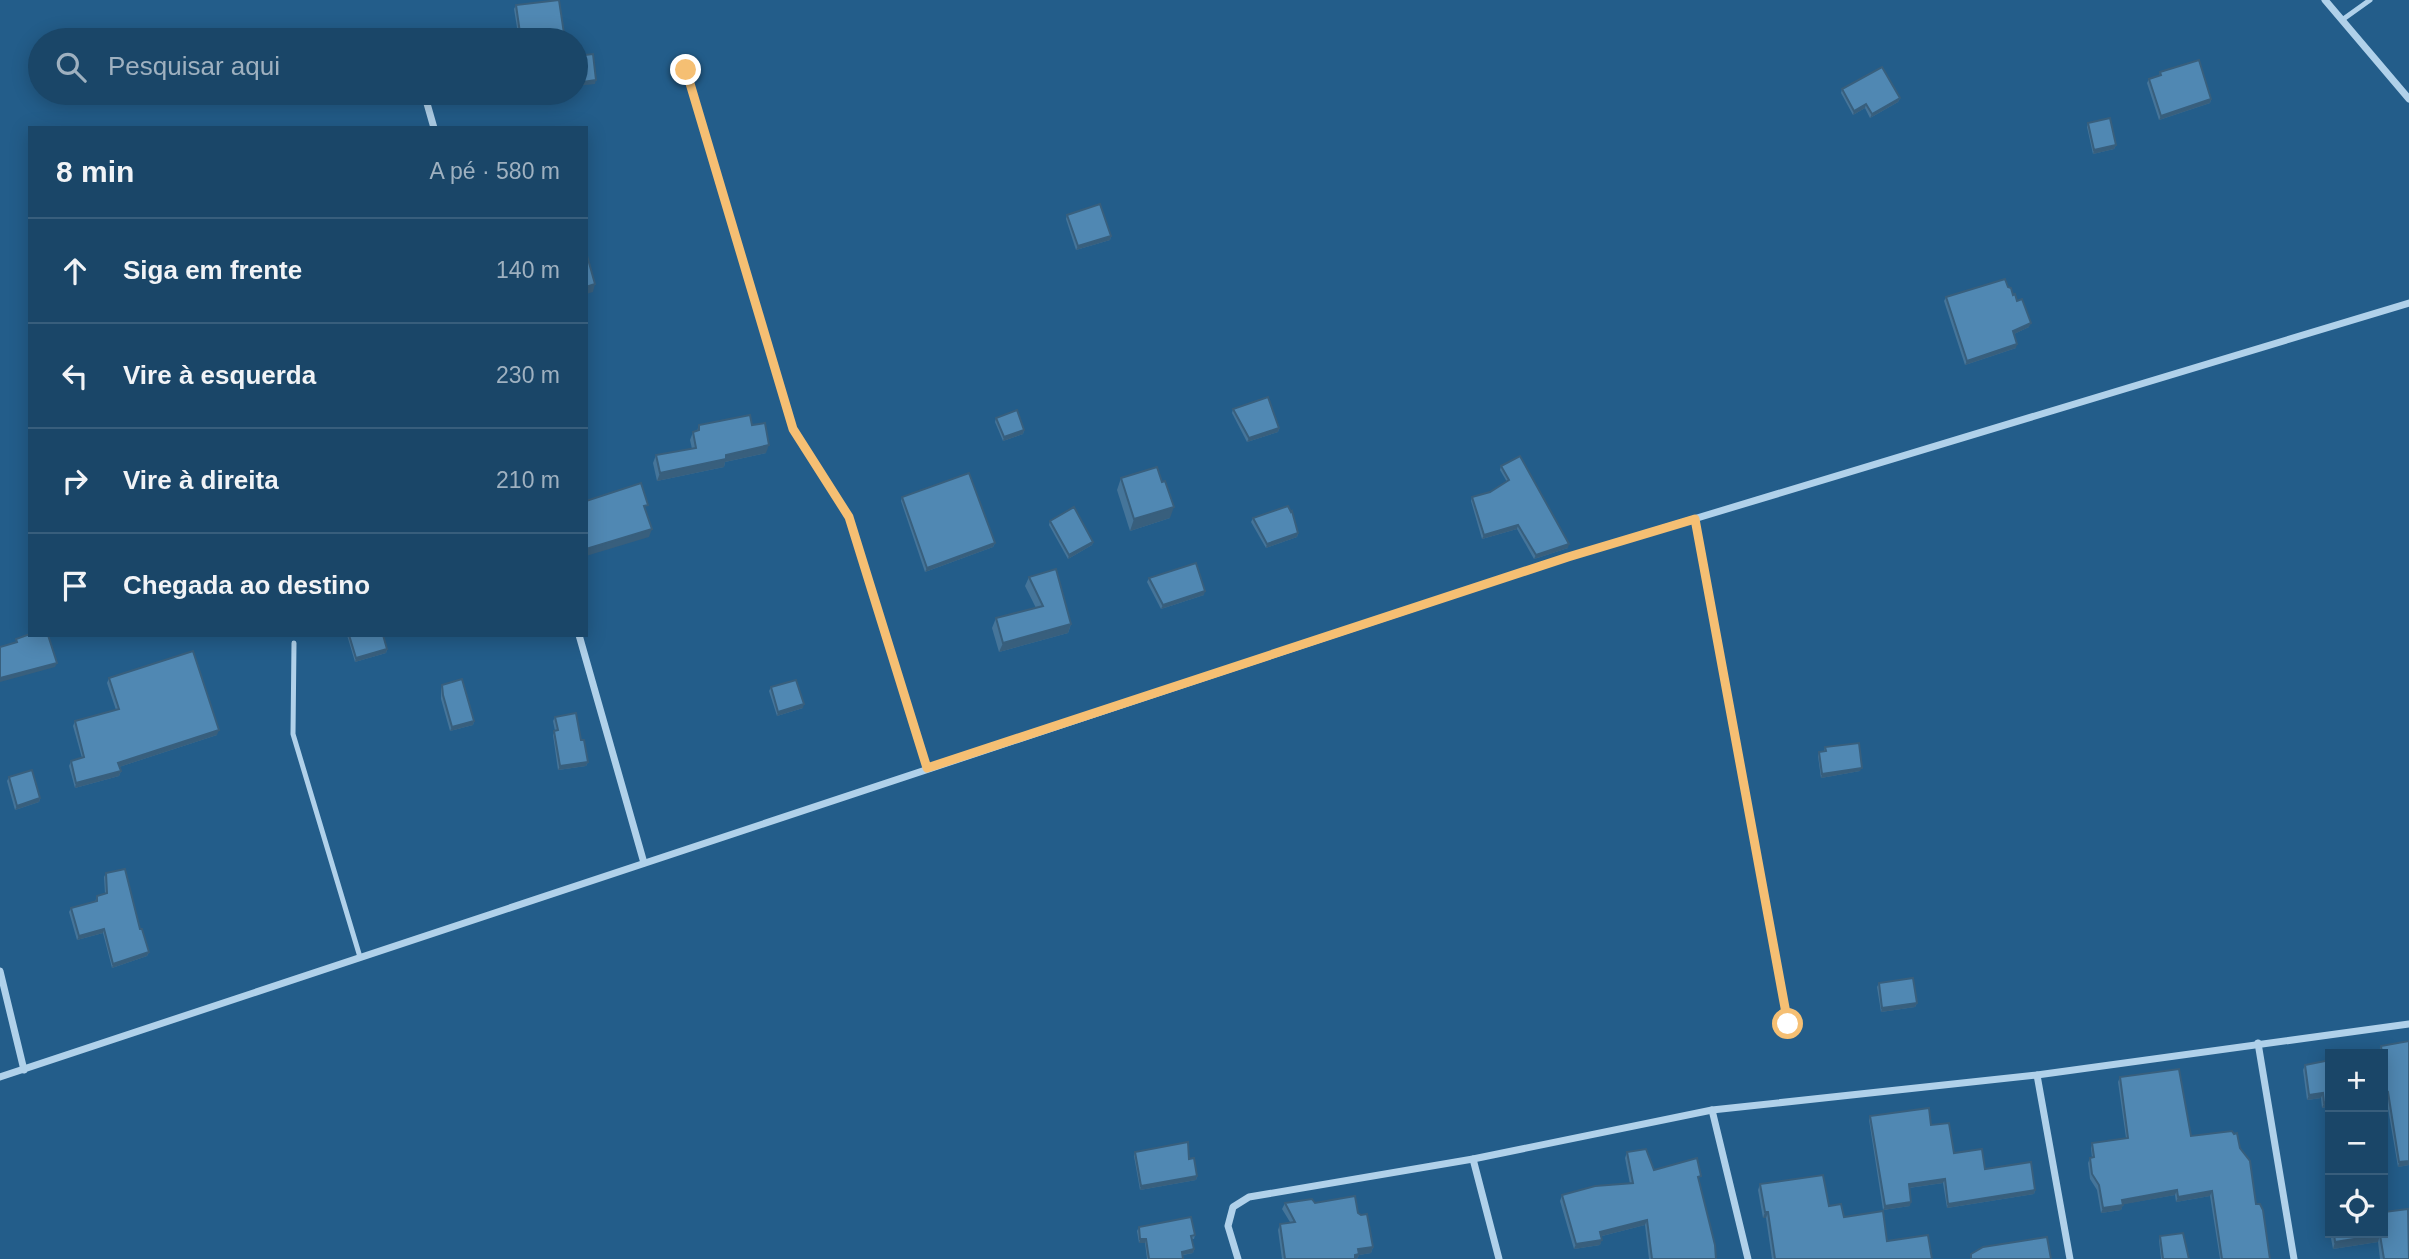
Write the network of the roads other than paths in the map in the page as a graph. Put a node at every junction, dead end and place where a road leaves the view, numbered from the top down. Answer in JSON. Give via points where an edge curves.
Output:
{"nodes":[{"id":1,"x":2325,"y":0,"type":"edge"},
{"id":2,"x":2370,"y":0,"type":"edge"},
{"id":3,"x":2342,"y":20,"type":"junction"},
{"id":4,"x":686,"y":70,"type":"dead end"},
{"id":5,"x":2409,"y":99,"type":"edge"},
{"id":6,"x":427,"y":105,"type":"edge"},
{"id":7,"x":433,"y":126,"type":"edge"},
{"id":8,"x":2409,"y":303,"type":"edge"},
{"id":9,"x":1695,"y":519,"type":"junction"},
{"id":10,"x":580,"y":637,"type":"edge"},
{"id":11,"x":294,"y":643,"type":"dead end"},
{"id":12,"x":927,"y":768,"type":"junction"},
{"id":13,"x":644,"y":863,"type":"junction"},
{"id":14,"x":360,"y":957,"type":"junction"},
{"id":15,"x":0,"y":971,"type":"edge"},
{"id":16,"x":1788,"y":1024,"type":"dead end"},
{"id":17,"x":2409,"y":1024,"type":"edge"},
{"id":18,"x":2258,"y":1043,"type":"junction"},
{"id":19,"x":24,"y":1070,"type":"junction"},
{"id":20,"x":2037,"y":1075,"type":"junction"},
{"id":21,"x":0,"y":1077,"type":"edge"},
{"id":22,"x":1712,"y":1110,"type":"junction"},
{"id":23,"x":1473,"y":1159,"type":"junction"},
{"id":24,"x":1238,"y":1259,"type":"edge"},
{"id":25,"x":1499,"y":1259,"type":"edge"},
{"id":26,"x":1748,"y":1259,"type":"edge"},
{"id":27,"x":2070,"y":1259,"type":"edge"},
{"id":28,"x":2294,"y":1259,"type":"edge"}],
"edges":[{"from":1,"to":3,"type":"street"},
{"from":2,"to":3,"type":"lane"},
{"from":3,"to":5,"type":"street"},
{"from":4,"to":12,"type":"lane","via":[[793,429],[849,517]]},
{"from":6,"to":7,"type":"street"},
{"from":8,"to":9,"type":"street"},
{"from":9,"to":12,"type":"street"},
{"from":9,"to":16,"type":"street"},
{"from":10,"to":13,"type":"street"},
{"from":11,"to":14,"type":"lane","via":[[293,734]]},
{"from":12,"to":13,"type":"street"},
{"from":13,"to":14,"type":"street"},
{"from":14,"to":19,"type":"street"},
{"from":15,"to":19,"type":"street"},
{"from":17,"to":18,"type":"street"},
{"from":18,"to":20,"type":"street"},
{"from":18,"to":28,"type":"street"},
{"from":19,"to":21,"type":"street"},
{"from":20,"to":22,"type":"street"},
{"from":20,"to":27,"type":"street"},
{"from":22,"to":23,"type":"street"},
{"from":22,"to":26,"type":"street"},
{"from":23,"to":24,"type":"street","via":[[1249,1197],[1233,1207],[1228,1226]]},
{"from":23,"to":25,"type":"street"}]}
